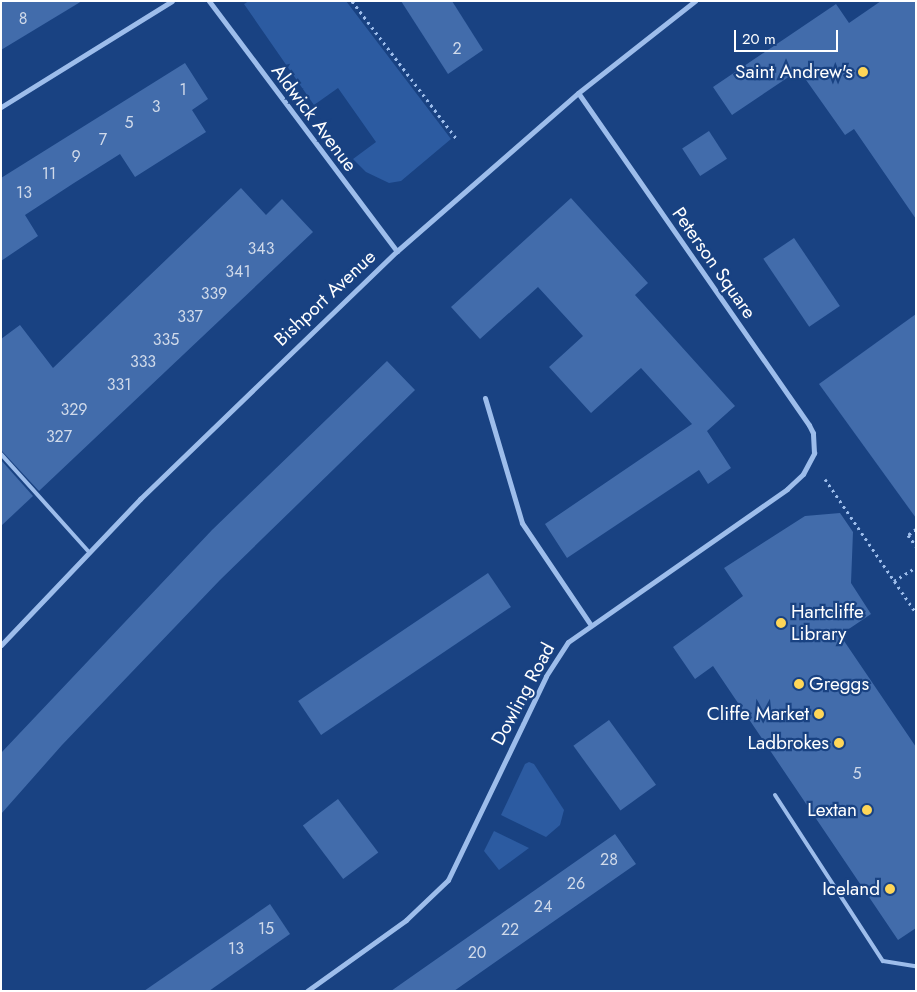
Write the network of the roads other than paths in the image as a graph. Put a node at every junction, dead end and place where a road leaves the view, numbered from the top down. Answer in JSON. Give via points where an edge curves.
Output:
{"nodes":[{"id":1,"x":172,"y":1,"type":"edge"},
{"id":2,"x":209,"y":1,"type":"edge"},
{"id":3,"x":694,"y":1,"type":"edge"},
{"id":4,"x":578,"y":93,"type":"junction"},
{"id":5,"x":1,"y":106,"type":"edge"},
{"id":6,"x":397,"y":251,"type":"junction"},
{"id":7,"x":485,"y":398,"type":"dead end"},
{"id":8,"x":1,"y":454,"type":"edge"},
{"id":9,"x":814,"y":454,"type":"joint"},
{"id":10,"x":88,"y":551,"type":"junction"},
{"id":11,"x":590,"y":624,"type":"junction"},
{"id":12,"x":1,"y":645,"type":"edge"},
{"id":13,"x":775,"y":795,"type":"dead end"},
{"id":14,"x":916,"y":966,"type":"edge"},
{"id":15,"x":307,"y":991,"type":"edge"}],
"edges":[{"from":1,"to":5,"type":"street"},
{"from":2,"to":6,"type":"street","name":"Aldwick Avenue"},
{"from":3,"to":4,"type":"street","name":"Bishport Avenue"},
{"from":4,"to":6,"type":"street","name":"Bishport Avenue"},
{"from":4,"to":9,"type":"street","name":"Peterson Square","via":[[809,425],[813,433]]},
{"from":6,"to":10,"type":"street","name":"Bishport Avenue","via":[[251,389]]},
{"from":7,"to":11,"type":"street","via":[[522,523]]},
{"from":8,"to":10,"type":"lane"},
{"from":9,"to":11,"type":"street","name":"Dowling Road","via":[[803,474],[787,489]]},
{"from":10,"to":12,"type":"street","name":"Bishport Avenue"},
{"from":11,"to":15,"type":"street","name":"Dowling Road","via":[[568,642],[546,676],[448,880],[406,920]]},
{"from":13,"to":14,"type":"lane","via":[[883,961]]}]}
